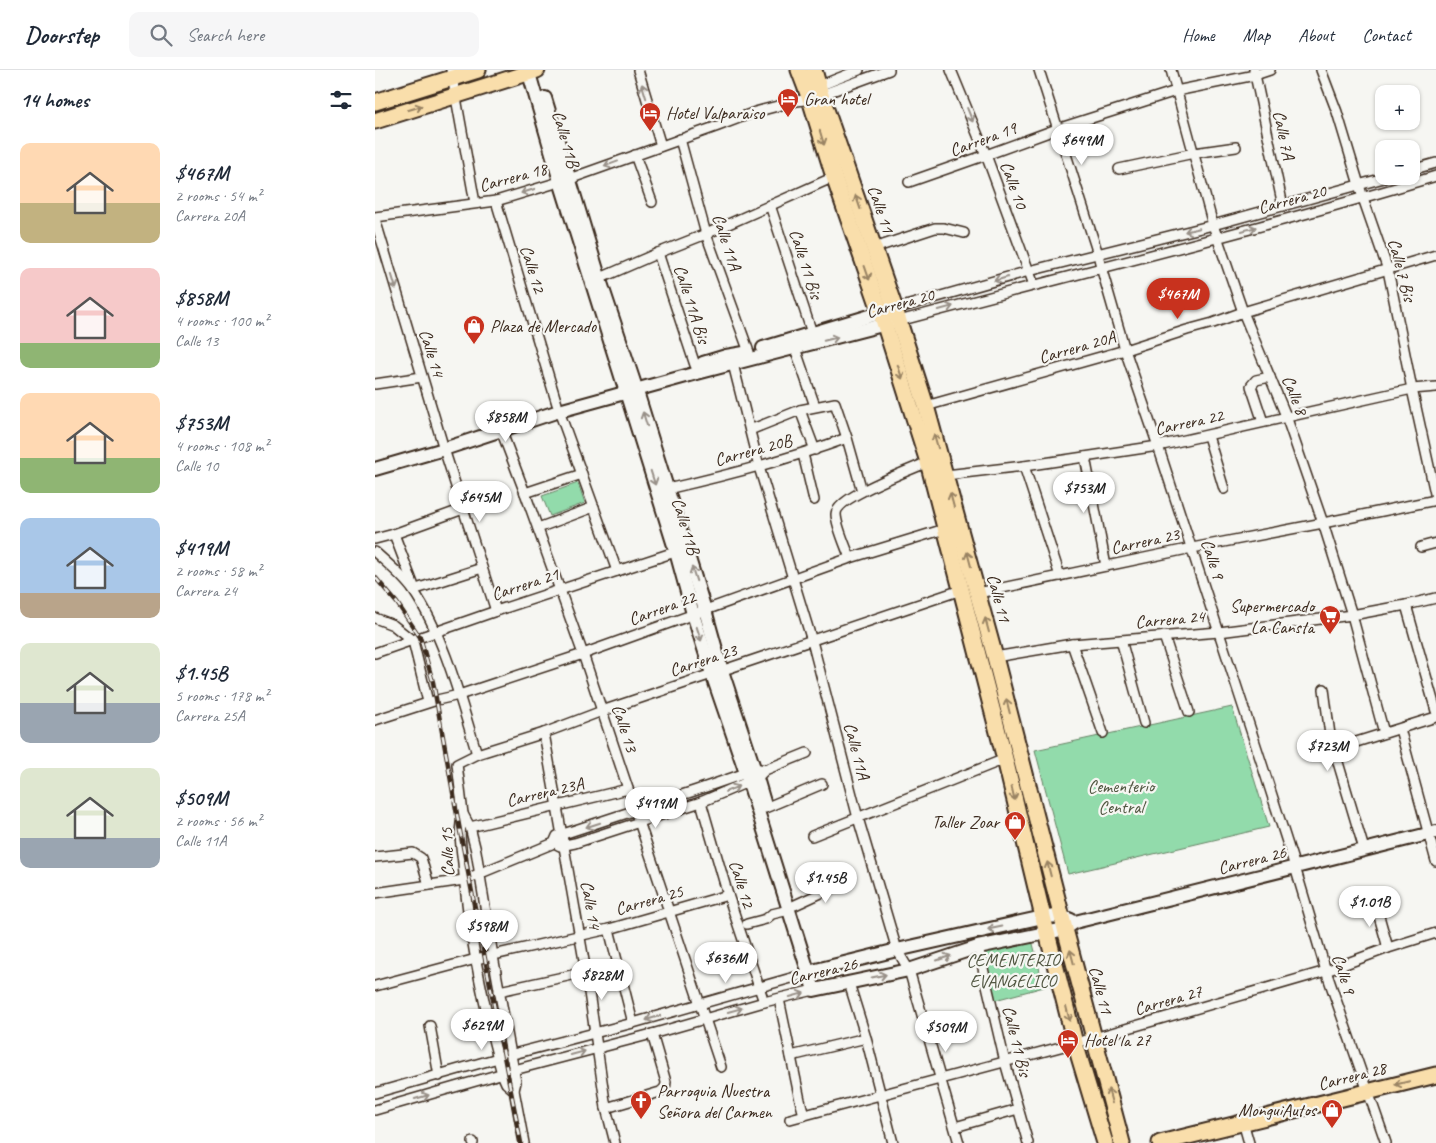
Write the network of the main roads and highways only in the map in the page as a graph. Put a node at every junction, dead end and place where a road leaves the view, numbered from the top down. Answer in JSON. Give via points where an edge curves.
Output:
{"nodes":[{"id":1,"x":478,"y":70,"type":"edge"},
{"id":2,"x":799,"y":70,"type":"edge"},
{"id":3,"x":814,"y":70,"type":"edge"},
{"id":4,"x":533,"y":71,"type":"edge"},
{"id":5,"x":451,"y":74,"type":"edge"},
{"id":6,"x":811,"y":94,"type":"junction"},
{"id":7,"x":375,"y":102,"type":"edge"},
{"id":8,"x":375,"y":121,"type":"edge"},
{"id":9,"x":890,"y":317,"type":"junction"},
{"id":10,"x":953,"y":527,"type":"junction"},
{"id":11,"x":1436,"y":1075,"type":"edge"},
{"id":12,"x":1101,"y":1142,"type":"edge"},
{"id":13,"x":1122,"y":1143,"type":"edge"},
{"id":14,"x":1160,"y":1143,"type":"edge"}],
"edges":[{"from":1,"to":5,"type":"main road"},
{"from":2,"to":6,"type":"main road","name":"Calle 11"},
{"from":3,"to":6,"type":"main road","name":"Calle 11"},
{"from":8,"to":4,"type":"main road","one_way":true},
{"from":5,"to":7,"type":"main road"},
{"from":6,"to":9,"type":"main road","name":"Calle 11","one_way":true,"via":[[834,177]]},
{"from":9,"to":6,"type":"main road","name":"Calle 11","one_way":true,"via":[[874,248]]},
{"from":9,"to":10,"type":"main road","name":"Calle 11","one_way":true,"via":[[929,462]]},
{"from":10,"to":9,"type":"main road","name":"Calle 11","one_way":true,"via":[[946,476],[926,406]]},
{"from":10,"to":12,"type":"main road","name":"Calle 11","one_way":true,"via":[[961,590]]},
{"from":13,"to":10,"type":"main road","name":"Calle 11","one_way":true,"via":[[1067,923],[978,593]]},
{"from":11,"to":14,"type":"main road","name":"Carrera 28","one_way":true}]}
